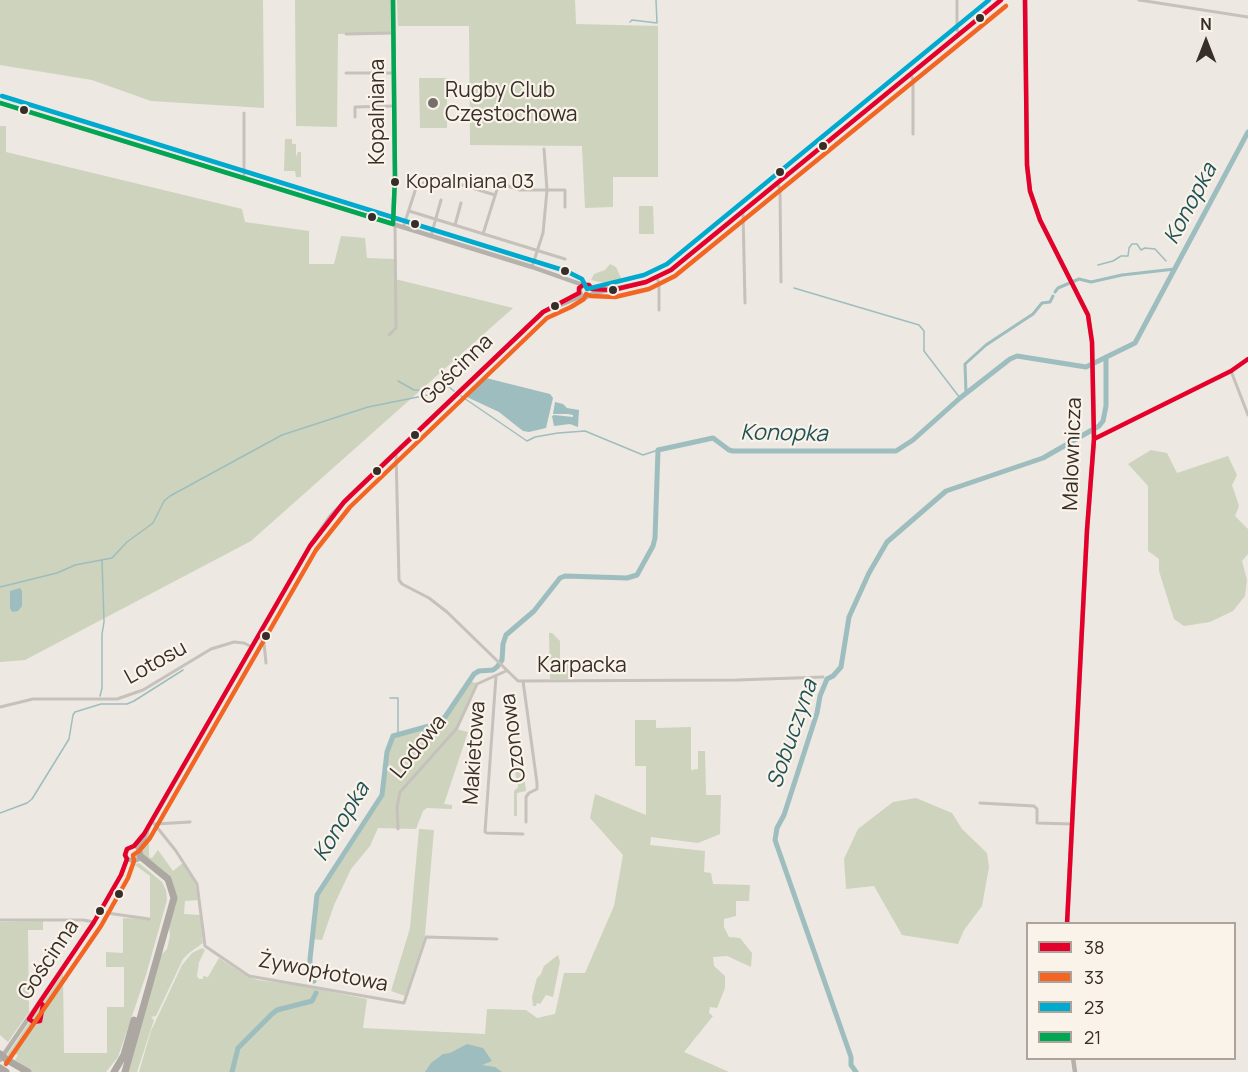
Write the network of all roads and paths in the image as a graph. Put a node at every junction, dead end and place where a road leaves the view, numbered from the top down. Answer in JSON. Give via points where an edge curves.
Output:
{"nodes":[{"id":1,"x":393,"y":0,"type":"edge"},
{"id":2,"x":957,"y":0,"type":"edge"},
{"id":3,"x":1001,"y":0,"type":"edge"},
{"id":4,"x":1025,"y":0,"type":"edge"},
{"id":5,"x":1139,"y":0,"type":"edge"},
{"id":6,"x":1146,"y":1,"type":"edge"},
{"id":7,"x":1248,"y":17,"type":"edge"},
{"id":8,"x":393,"y":33,"type":"junction"},
{"id":9,"x":346,"y":34,"type":"dead end"},
{"id":10,"x":960,"y":34,"type":"junction"},
{"id":11,"x":346,"y":73,"type":"dead end"},
{"id":12,"x":394,"y":73,"type":"junction"},
{"id":13,"x":911,"y":75,"type":"junction"},
{"id":14,"x":0,"y":103,"type":"edge"},
{"id":15,"x":394,"y":106,"type":"junction"},
{"id":16,"x":244,"y":112,"type":"dead end"},
{"id":17,"x":355,"y":117,"type":"dead end"},
{"id":18,"x":913,"y":134,"type":"dead end"},
{"id":19,"x":544,"y":149,"type":"dead end"},
{"id":20,"x":244,"y":179,"type":"junction"},
{"id":21,"x":778,"y":184,"type":"junction"},
{"id":22,"x":547,"y":190,"type":"junction"},
{"id":23,"x":495,"y":195,"type":"junction"},
{"id":24,"x":441,"y":200,"type":"dead end"},
{"id":25,"x":461,"y":202,"type":"dead end"},
{"id":26,"x":565,"y":207,"type":"dead end"},
{"id":27,"x":409,"y":211,"type":"junction"},
{"id":28,"x":743,"y":212,"type":"junction"},
{"id":29,"x":436,"y":219,"type":"junction"},
{"id":30,"x":394,"y":225,"type":"junction"},
{"id":31,"x":455,"y":225,"type":"junction"},
{"id":32,"x":404,"y":228,"type":"junction"},
{"id":33,"x":483,"y":234,"type":"junction"},
{"id":34,"x":431,"y":236,"type":"junction"},
{"id":35,"x":537,"y":251,"type":"junction"},
{"id":36,"x":564,"y":259,"type":"dead end"},
{"id":37,"x":532,"y":267,"type":"junction"},
{"id":38,"x":657,"y":278,"type":"junction"},
{"id":39,"x":781,"y":282,"type":"dead end"},
{"id":40,"x":581,"y":291,"type":"junction"},
{"id":41,"x":591,"y":292,"type":"junction"},
{"id":42,"x":744,"y":303,"type":"dead end"},
{"id":43,"x":659,"y":310,"type":"dead end"},
{"id":44,"x":388,"y":335,"type":"dead end"},
{"id":45,"x":1248,"y":359,"type":"edge"},
{"id":46,"x":1231,"y":371,"type":"junction"},
{"id":47,"x":1248,"y":415,"type":"edge"},
{"id":48,"x":1094,"y":436,"type":"junction"},
{"id":49,"x":396,"y":452,"type":"junction"},
{"id":50,"x":259,"y":636,"type":"junction"},
{"id":51,"x":252,"y":648,"type":"junction"},
{"id":52,"x":266,"y":663,"type":"dead end"},
{"id":53,"x":506,"y":671,"type":"junction"},
{"id":54,"x":496,"y":676,"type":"junction"},
{"id":55,"x":823,"y":677,"type":"dead end"},
{"id":56,"x":523,"y":681,"type":"junction"},
{"id":57,"x":0,"y":707,"type":"edge"},
{"id":58,"x":980,"y":802,"type":"dead end"},
{"id":59,"x":154,"y":822,"type":"junction"},
{"id":60,"x":190,"y":822,"type":"dead end"},
{"id":61,"x":526,"y":822,"type":"dead end"},
{"id":62,"x":1072,"y":824,"type":"junction"},
{"id":63,"x":398,"y":829,"type":"dead end"},
{"id":64,"x":523,"y":834,"type":"dead end"},
{"id":65,"x":135,"y":855,"type":"junction"},
{"id":66,"x":100,"y":912,"type":"junction"},
{"id":67,"x":149,"y":919,"type":"dead end"},
{"id":68,"x":0,"y":920,"type":"edge"},
{"id":69,"x":94,"y":922,"type":"junction"},
{"id":70,"x":1067,"y":922,"type":"edge"},
{"id":71,"x":497,"y":939,"type":"dead end"},
{"id":72,"x":129,"y":1046,"type":"junction"},
{"id":73,"x":0,"y":1054,"type":"edge"},
{"id":74,"x":6,"y":1060,"type":"edge"},
{"id":75,"x":0,"y":1068,"type":"edge"},
{"id":76,"x":6,"y":1072,"type":"edge"},
{"id":77,"x":23,"y":1072,"type":"edge"},
{"id":78,"x":28,"y":1072,"type":"edge"},
{"id":79,"x":108,"y":1072,"type":"edge"},
{"id":80,"x":114,"y":1072,"type":"edge"},
{"id":81,"x":119,"y":1072,"type":"edge"},
{"id":82,"x":125,"y":1072,"type":"edge"}],
"edges":[{"from":1,"to":8,"type":"street","name":"Kopalniana"},
{"from":2,"to":10,"type":"street"},
{"from":3,"to":10,"type":"street","name":"Gościnna"},
{"from":4,"to":48,"type":"street","name":"Malownicza","via":[[1029,184],[1037,213],[1088,315],[1092,332]]},
{"from":5,"to":6,"type":"street"},
{"from":6,"to":7,"type":"street"},
{"from":8,"to":9,"type":"street"},
{"from":8,"to":12,"type":"street","name":"Kopalniana"},
{"from":10,"to":13,"type":"street","name":"Gościnna"},
{"from":11,"to":12,"type":"street"},
{"from":12,"to":15,"type":"street","name":"Kopalniana"},
{"from":13,"to":18,"type":"street"},
{"from":13,"to":21,"type":"street","name":"Gościnna"},
{"from":14,"to":20,"type":"street"},
{"from":15,"to":17,"type":"street","via":[[355,107]]},
{"from":15,"to":30,"type":"street","name":"Kopalniana"},
{"from":16,"to":20,"type":"street"},
{"from":19,"to":22,"type":"street"},
{"from":20,"to":30,"type":"street"},
{"from":21,"to":28,"type":"street","name":"Gościnna"},
{"from":21,"to":39,"type":"street"},
{"from":22,"to":23,"type":"street","via":[[520,190],[499,183]]},
{"from":22,"to":26,"type":"street","via":[[565,190]]},
{"from":22,"to":35,"type":"street","via":[[543,233]]},
{"from":23,"to":27,"type":"street","via":[[433,176],[416,188]]},
{"from":23,"to":33,"type":"street"},
{"from":24,"to":29,"type":"street"},
{"from":25,"to":31,"type":"street"},
{"from":27,"to":29,"type":"street"},
{"from":27,"to":32,"type":"street"},
{"from":28,"to":38,"type":"street","name":"Gościnna"},
{"from":28,"to":42,"type":"street"},
{"from":29,"to":31,"type":"street"},
{"from":29,"to":34,"type":"street"},
{"from":30,"to":32,"type":"street"},
{"from":30,"to":44,"type":"street","via":[[396,328]]},
{"from":31,"to":33,"type":"street"},
{"from":32,"to":34,"type":"street"},
{"from":33,"to":35,"type":"street"},
{"from":34,"to":37,"type":"street"},
{"from":35,"to":36,"type":"street"},
{"from":35,"to":37,"type":"street"},
{"from":37,"to":40,"type":"street","via":[[567,279]]},
{"from":38,"to":41,"type":"street","name":"Gościnna"},
{"from":38,"to":43,"type":"street"},
{"from":40,"to":41,"type":"street","name":"Gościnna","via":[[587,297]]},
{"from":40,"to":41,"type":"street","via":[[589,285]]},
{"from":40,"to":49,"type":"street","name":"Gościnna","via":[[537,317]]},
{"from":45,"to":46,"type":"street"},
{"from":46,"to":47,"type":"street"},
{"from":46,"to":48,"type":"street"},
{"from":48,"to":62,"type":"street","name":"Malownicza"},
{"from":49,"to":50,"type":"street","name":"Gościnna","via":[[320,531]]},
{"from":49,"to":53,"type":"street","name":"Karpacka","via":[[399,580],[447,612]]},
{"from":50,"to":51,"type":"street","name":"Gościnna"},
{"from":50,"to":52,"type":"street","via":[[264,643]]},
{"from":51,"to":57,"type":"street","name":"Lotosu","via":[[234,642],[211,649],[143,690],[117,699],[33,699]]},
{"from":51,"to":59,"type":"street","name":"Gościnna"},
{"from":53,"to":54,"type":"street","name":"Lodowa"},
{"from":53,"to":56,"type":"street","name":"Karpacka"},
{"from":54,"to":63,"type":"street","name":"Lodowa","via":[[477,684],[457,728],[400,792]]},
{"from":54,"to":64,"type":"street","name":"Makietowa","via":[[485,832]]},
{"from":55,"to":56,"type":"street","name":"Karpacka"},
{"from":56,"to":61,"type":"street","name":"Ozonowa","via":[[537,783],[537,789],[526,797]]},
{"from":58,"to":62,"type":"street","via":[[1034,806],[1037,823]]},
{"from":59,"to":60,"type":"street"},
{"from":59,"to":65,"type":"street","name":"Gościnna"},
{"from":59,"to":71,"type":"street","name":"Żywopłotowa","via":[[197,884],[207,949],[249,976],[404,1003],[426,937]]},
{"from":62,"to":70,"type":"street","name":"Malownicza"},
{"from":65,"to":66,"type":"street","name":"Gościnna"},
{"from":65,"to":72,"type":"highway","via":[[161,878],[170,898]]},
{"from":66,"to":67,"type":"street"},
{"from":66,"to":69,"type":"street","name":"Gościnna"},
{"from":68,"to":69,"type":"street"},
{"from":69,"to":74,"type":"street","name":"Gościnna"},
{"from":72,"to":79,"type":"highway"},
{"from":72,"to":80,"type":"highway"},
{"from":72,"to":81,"type":"highway"},
{"from":72,"to":82,"type":"highway"},
{"from":73,"to":74,"type":"highway","bridge":true},
{"from":74,"to":77,"type":"highway"},
{"from":74,"to":78,"type":"highway"},
{"from":75,"to":76,"type":"highway"}]}
